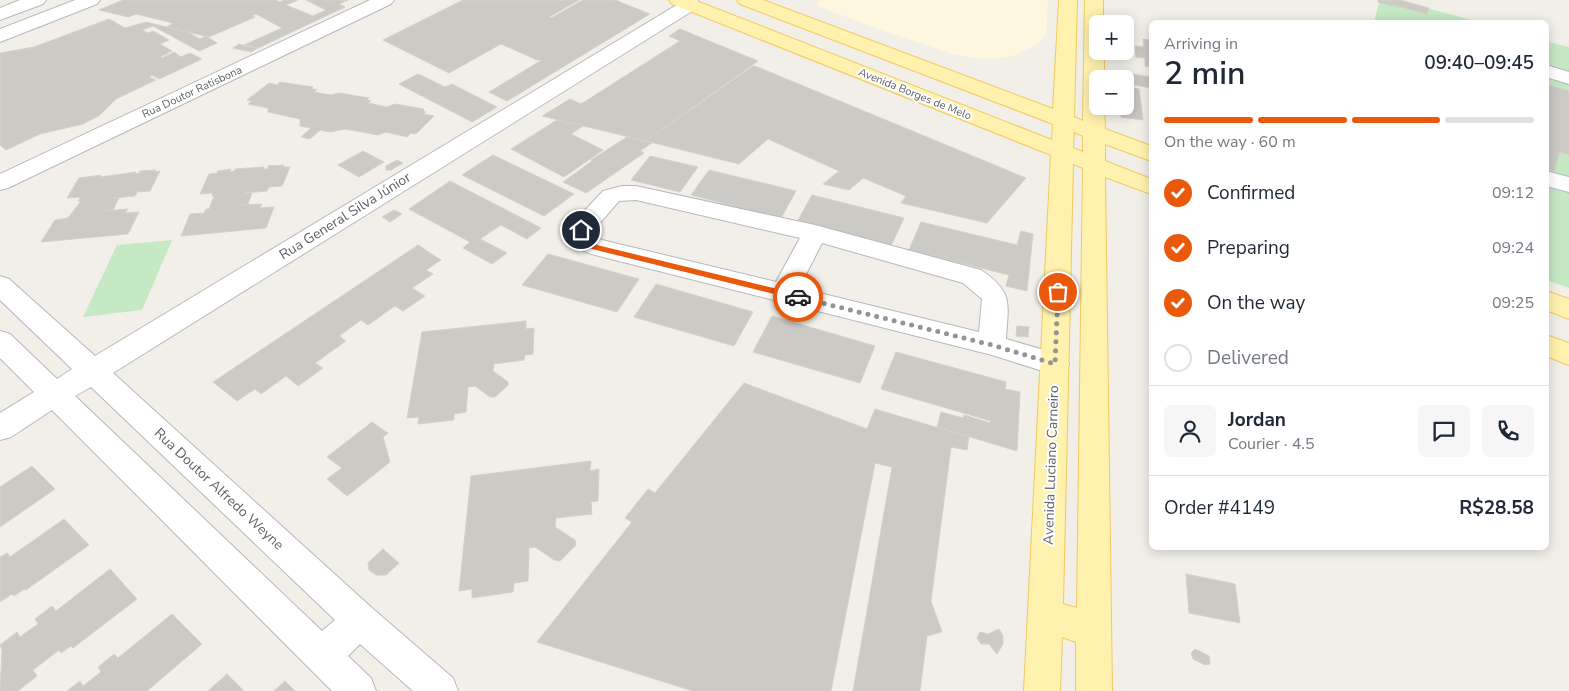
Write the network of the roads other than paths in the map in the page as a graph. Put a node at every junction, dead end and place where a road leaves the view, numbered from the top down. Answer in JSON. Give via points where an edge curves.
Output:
{"nodes":[{"id":1,"x":36,"y":0,"type":"edge"},
{"id":2,"x":91,"y":0,"type":"edge"},
{"id":3,"x":385,"y":0,"type":"edge"},
{"id":4,"x":746,"y":0,"type":"edge"},
{"id":5,"x":1068,"y":0,"type":"edge"},
{"id":6,"x":1094,"y":0,"type":"edge"},
{"id":7,"x":684,"y":2,"type":"edge"},
{"id":8,"x":0,"y":14,"type":"edge"},
{"id":9,"x":0,"y":36,"type":"edge"},
{"id":10,"x":1549,"y":54,"type":"edge"},
{"id":11,"x":1569,"y":59,"type":"edge"},
{"id":12,"x":1549,"y":72,"type":"edge"},
{"id":13,"x":1569,"y":78,"type":"edge"},
{"id":14,"x":1063,"y":121,"type":"junction"},
{"id":15,"x":1093,"y":132,"type":"junction"},
{"id":16,"x":1063,"y":152,"type":"junction"},
{"id":17,"x":1149,"y":153,"type":"edge"},
{"id":18,"x":1093,"y":165,"type":"junction"},
{"id":19,"x":1549,"y":179,"type":"edge"},
{"id":20,"x":0,"y":183,"type":"edge"},
{"id":21,"x":1569,"y":185,"type":"edge"},
{"id":22,"x":1149,"y":187,"type":"edge"},
{"id":23,"x":814,"y":232,"type":"junction"},
{"id":24,"x":783,"y":293,"type":"junction"},
{"id":25,"x":6,"y":301,"type":"edge"},
{"id":26,"x":1549,"y":301,"type":"edge"},
{"id":27,"x":1569,"y":309,"type":"edge"},
{"id":28,"x":0,"y":342,"type":"edge"},
{"id":29,"x":992,"y":345,"type":"junction"},
{"id":30,"x":1549,"y":345,"type":"edge"},
{"id":31,"x":1549,"y":345,"type":"edge"},
{"id":32,"x":1569,"y":349,"type":"edge"},
{"id":33,"x":1569,"y":354,"type":"edge"},
{"id":34,"x":1055,"y":364,"type":"junction"},
{"id":35,"x":93,"y":371,"type":"junction"},
{"id":36,"x":55,"y":394,"type":"junction"},
{"id":37,"x":0,"y":428,"type":"edge"},
{"id":38,"x":1045,"y":615,"type":"junction"},
{"id":39,"x":360,"y":620,"type":"junction"},
{"id":40,"x":1094,"y":630,"type":"junction"},
{"id":41,"x":322,"y":656,"type":"junction"},
{"id":42,"x":358,"y":691,"type":"edge"},
{"id":43,"x":440,"y":691,"type":"edge"},
{"id":44,"x":1042,"y":691,"type":"edge"},
{"id":45,"x":1094,"y":691,"type":"edge"}],
"edges":[{"from":1,"to":8,"type":"street"},
{"from":2,"to":9,"type":"street"},
{"from":3,"to":20,"type":"street","name":"Rua Doutor Ratisbona"},
{"from":4,"to":14,"type":"main road","name":"Avenida Borges de Melo"},
{"from":5,"to":14,"type":"main road","name":"Avenida Luciano Carneiro"},
{"from":6,"to":15,"type":"main road"},
{"from":7,"to":16,"type":"main road","name":"Avenida Borges de Melo"},
{"from":7,"to":35,"type":"street","name":"Rua General Silva Júnior"},
{"from":10,"to":11,"type":"street"},
{"from":12,"to":13,"type":"street"},
{"from":14,"to":15,"type":"main road","name":"Avenida Borges de Melo"},
{"from":14,"to":16,"type":"main road","name":"Avenida Luciano Carneiro"},
{"from":15,"to":17,"type":"main road","name":"Avenida Borges de Melo"},
{"from":15,"to":18,"type":"main road"},
{"from":16,"to":18,"type":"main road","name":"Avenida Borges de Melo"},
{"from":16,"to":34,"type":"main road","name":"Avenida Luciano Carneiro"},
{"from":18,"to":22,"type":"main road","name":"Avenida Borges de Melo"},
{"from":18,"to":40,"type":"main road"},
{"from":19,"to":21,"type":"street"},
{"from":23,"to":24,"type":"street"},
{"from":23,"to":24,"type":"street","via":[[636,193],[611,196],[581,230],[586,244],[595,247]]},
{"from":23,"to":29,"type":"street","via":[[972,276],[995,297]]},
{"from":24,"to":29,"type":"street"},
{"from":25,"to":35,"type":"street","name":"Rua Doutor Alfredo Weyne"},
{"from":26,"to":27,"type":"main road"},
{"from":28,"to":36,"type":"street"},
{"from":29,"to":34,"type":"street"},
{"from":30,"to":32,"type":"main road"},
{"from":31,"to":33,"type":"main road"},
{"from":34,"to":38,"type":"main road","name":"Avenida Luciano Carneiro"},
{"from":35,"to":36,"type":"street","name":"Rua General Silva Júnior"},
{"from":35,"to":39,"type":"street","name":"Rua Doutor Alfredo Weyne"},
{"from":36,"to":37,"type":"street","name":"Rua General Silva Júnior"},
{"from":36,"to":41,"type":"street"},
{"from":38,"to":40,"type":"main road"},
{"from":38,"to":44,"type":"main road","name":"Avenida Luciano Carneiro"},
{"from":39,"to":41,"type":"street"},
{"from":39,"to":43,"type":"street","name":"Rua Doutor Alfredo Weyne"},
{"from":40,"to":45,"type":"main road"},
{"from":41,"to":42,"type":"street"}]}
